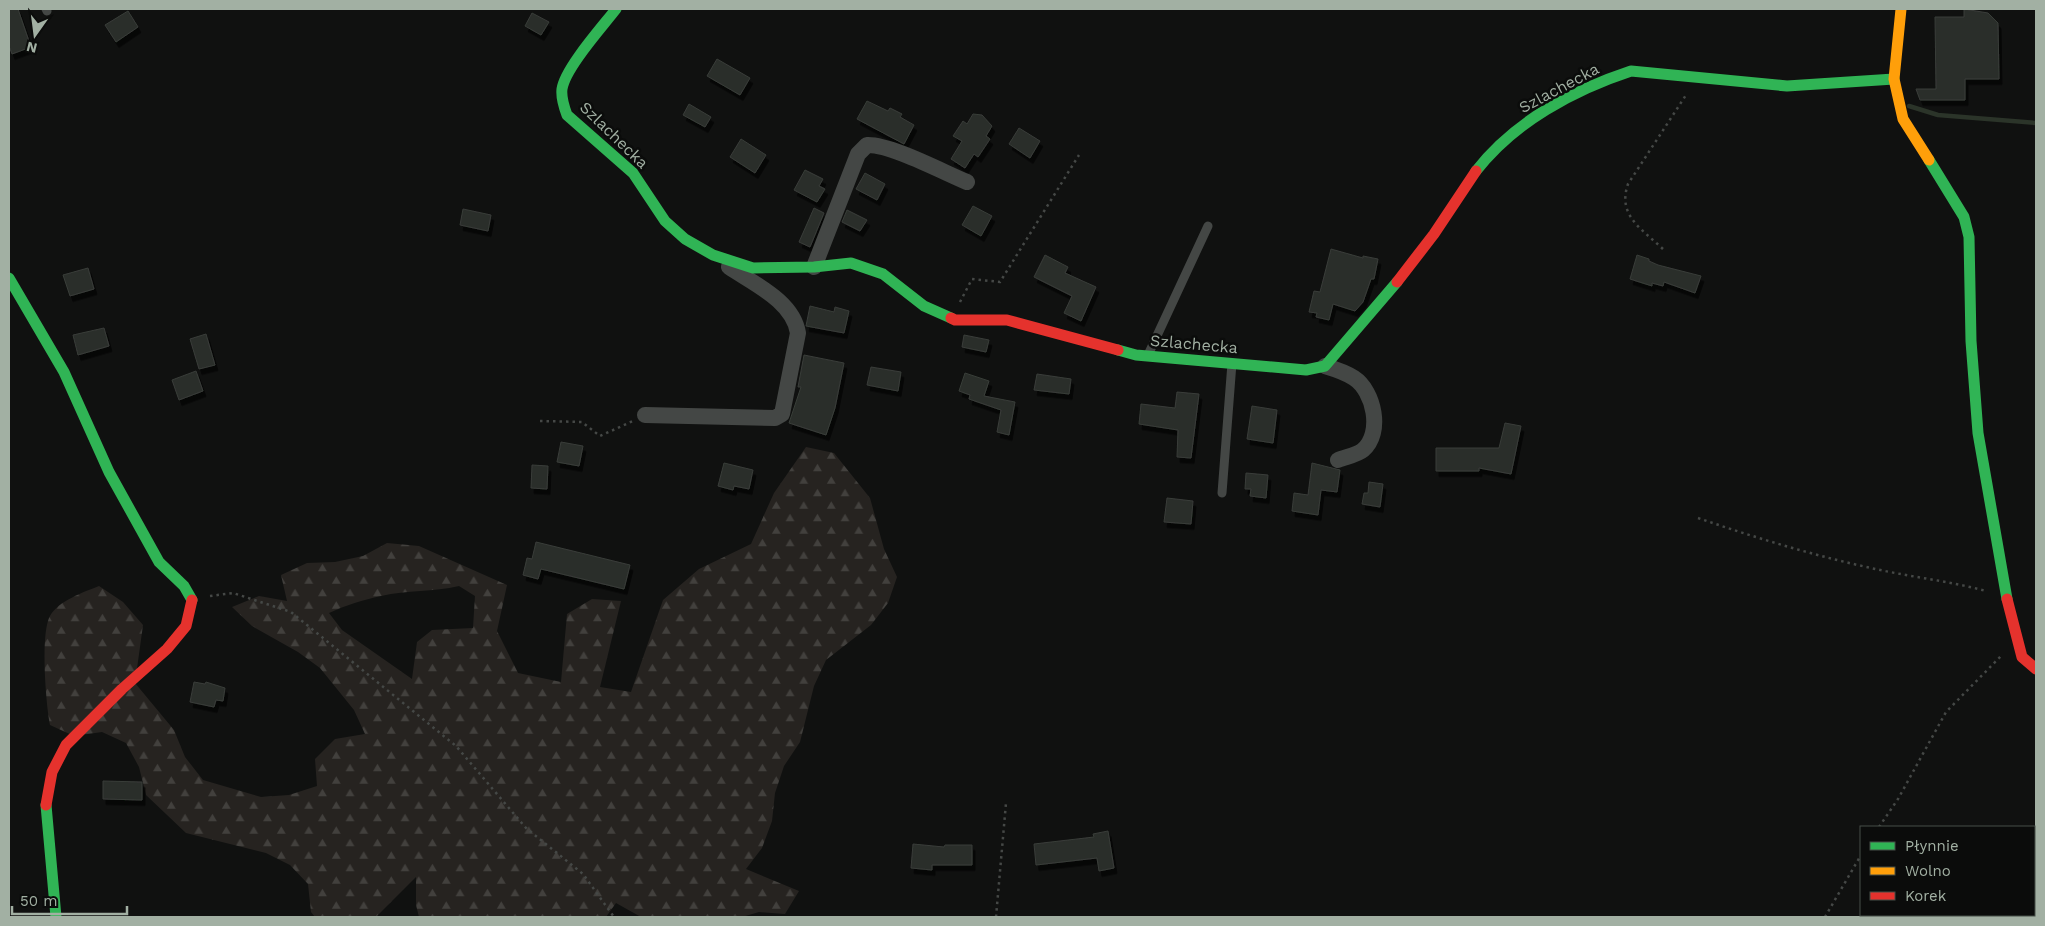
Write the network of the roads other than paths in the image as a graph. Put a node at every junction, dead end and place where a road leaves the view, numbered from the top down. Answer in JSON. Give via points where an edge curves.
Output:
{"nodes":[{"id":1,"x":616,"y":9,"type":"edge"},
{"id":2,"x":1901,"y":9,"type":"edge"},
{"id":3,"x":1894,"y":79,"type":"junction"},
{"id":4,"x":967,"y":182,"type":"dead end"},
{"id":5,"x":1208,"y":226,"type":"dead end"},
{"id":6,"x":713,"y":255,"type":"junction"},
{"id":7,"x":814,"y":267,"type":"junction"},
{"id":8,"x":9,"y":278,"type":"edge"},
{"id":9,"x":1148,"y":356,"type":"junction"},
{"id":10,"x":1232,"y":363,"type":"junction"},
{"id":11,"x":1325,"y":366,"type":"junction"},
{"id":12,"x":645,"y":415,"type":"road end"},
{"id":13,"x":1338,"y":460,"type":"dead end"},
{"id":14,"x":1222,"y":492,"type":"dead end"},
{"id":15,"x":2036,"y":670,"type":"edge"},
{"id":16,"x":56,"y":917,"type":"edge"}],
"edges":[{"from":1,"to":6,"type":"street","name":"Szlachecka","via":[[562,87],[567,114],[633,173],[665,221],[685,239]]},
{"from":2,"to":3,"type":"street"},
{"from":3,"to":11,"type":"street","name":"Szlachecka","via":[[1787,86],[1631,71],[1607,79],[1537,115],[1513,133],[1477,169],[1434,234],[1384,299]]},
{"from":3,"to":15,"type":"street","via":[[1903,119],[1964,217],[1969,237],[1971,341],[1978,433],[2007,597],[2022,658]]},
{"from":4,"to":7,"type":"street","via":[[892,150],[867,145],[858,154]]},
{"from":5,"to":9,"type":"lane"},
{"from":6,"to":7,"type":"street","name":"Szlachecka","via":[[753,268]]},
{"from":6,"to":12,"type":"street","via":[[777,299],[796,320],[798,333],[782,414],[775,418]]},
{"from":7,"to":9,"type":"street","name":"Szlachecka","via":[[851,263],[883,274],[924,306],[951,318],[1007,320],[1108,349]]},
{"from":8,"to":16,"type":"street","via":[[64,372],[109,472],[159,562],[192,598],[186,626],[167,649],[66,745],[52,772],[46,806]]},
{"from":9,"to":10,"type":"street","name":"Szlachecka"},
{"from":10,"to":11,"type":"street","name":"Szlachecka","via":[[1306,370]]},
{"from":10,"to":14,"type":"lane"},
{"from":11,"to":13,"type":"street","via":[[1355,378],[1367,393],[1372,409],[1374,433],[1370,442],[1362,451]]}]}
